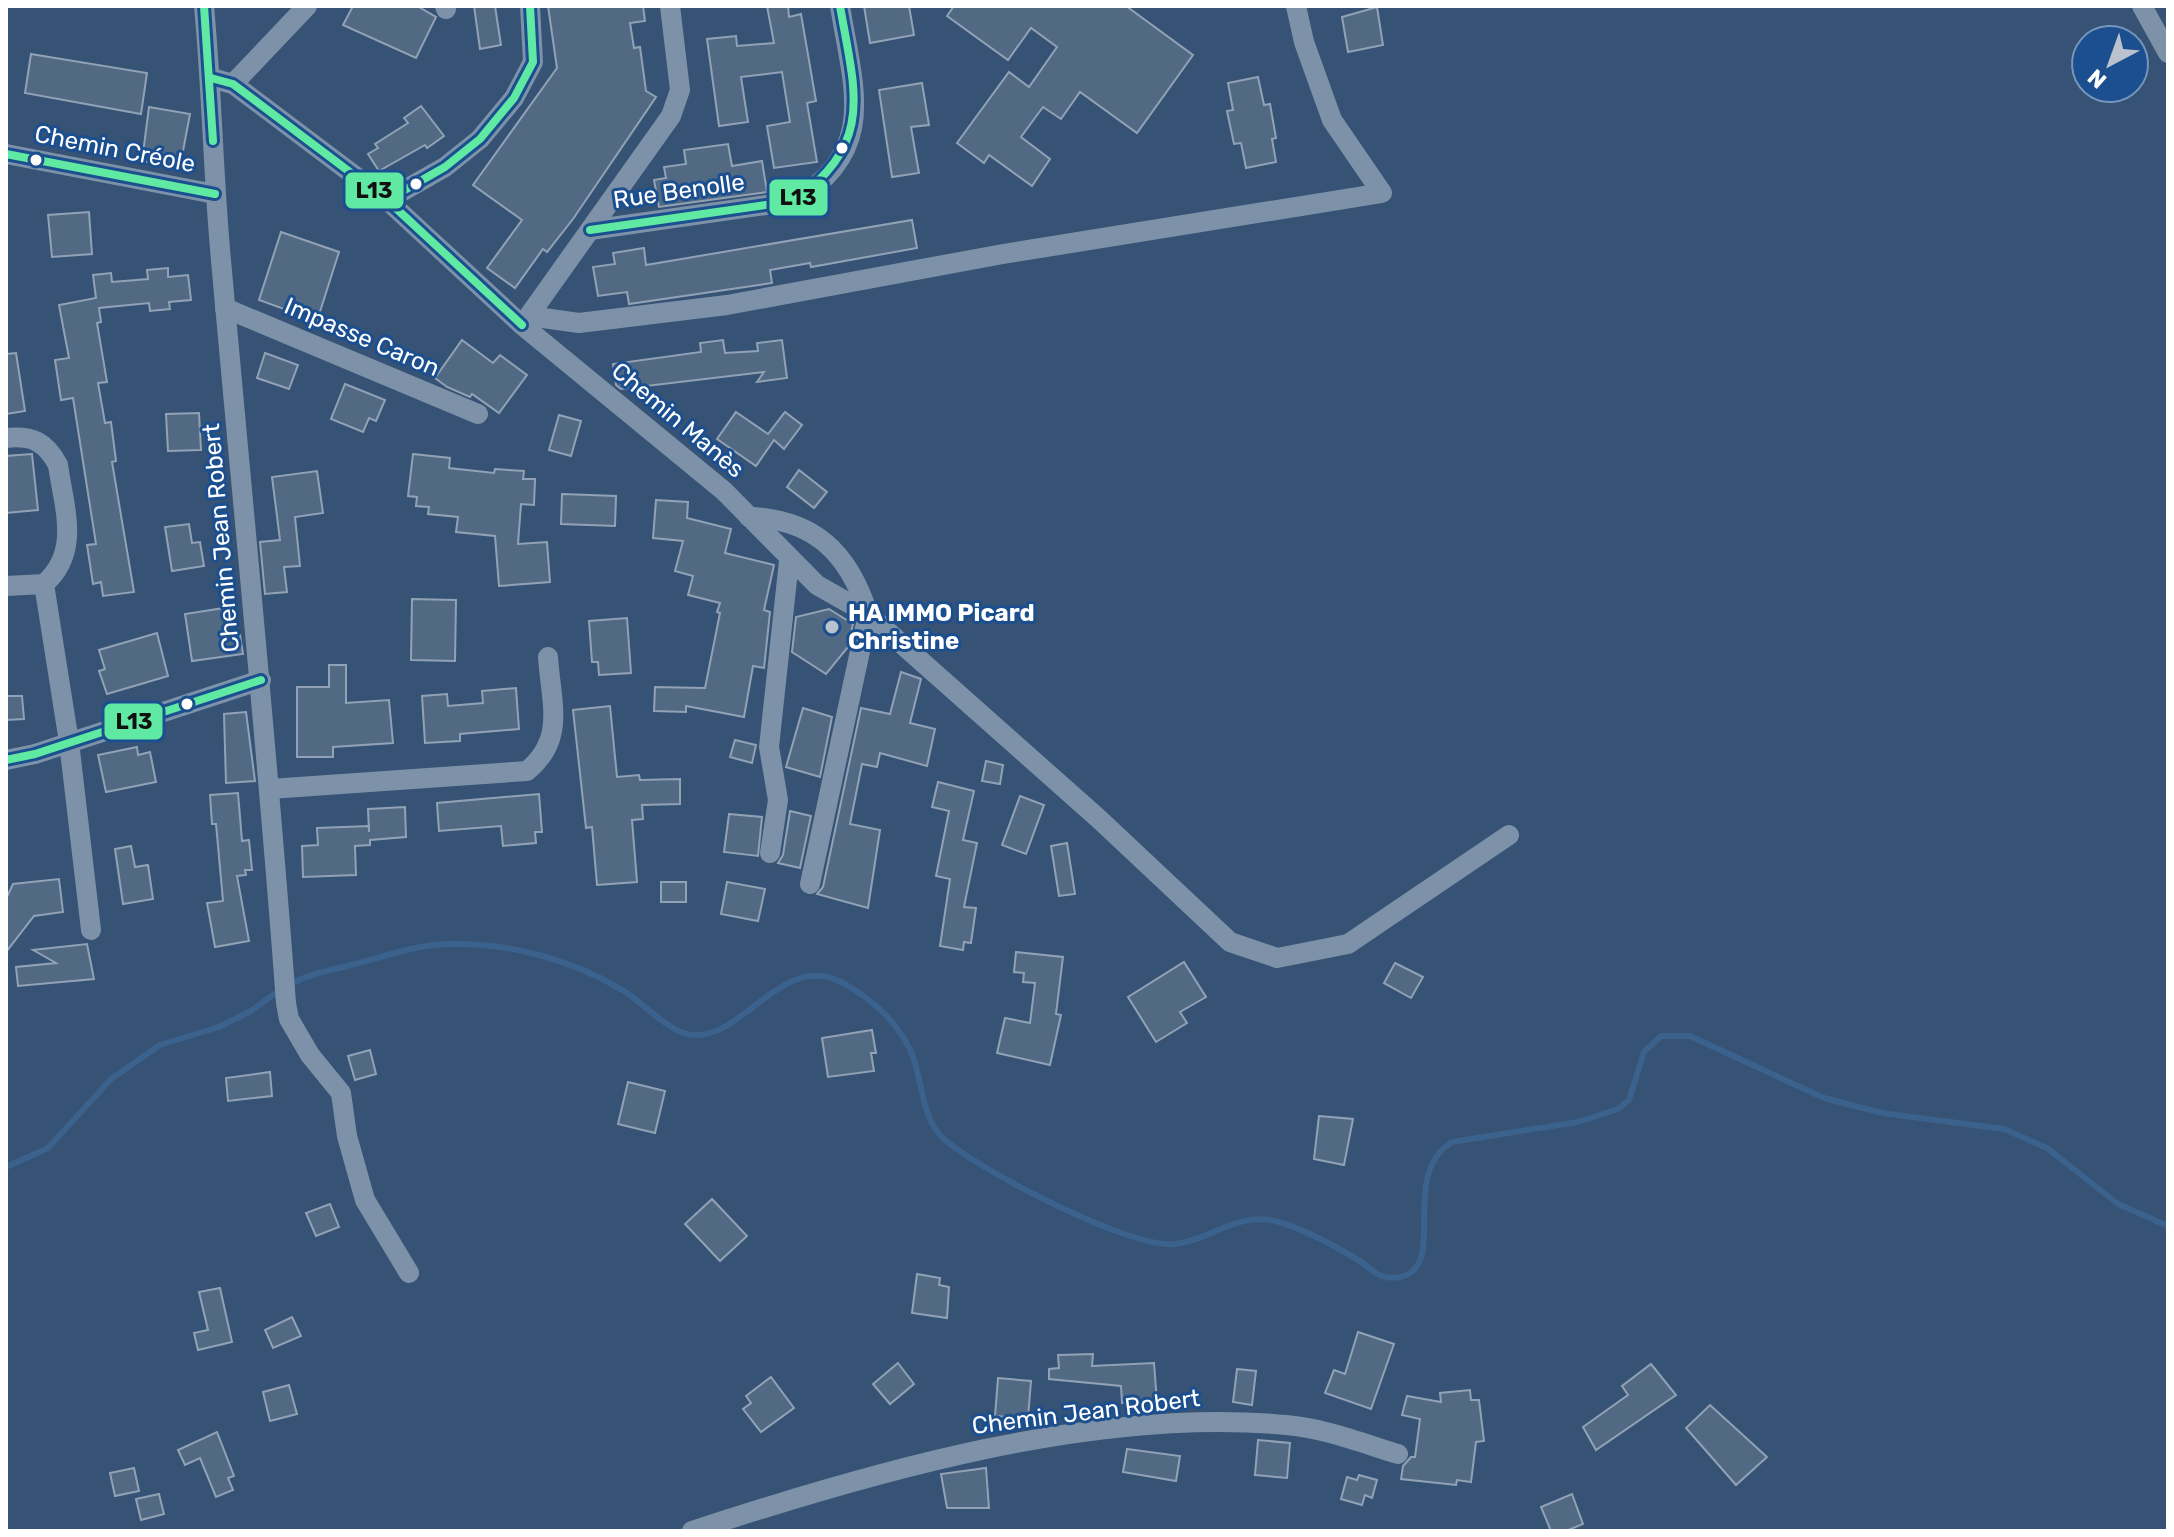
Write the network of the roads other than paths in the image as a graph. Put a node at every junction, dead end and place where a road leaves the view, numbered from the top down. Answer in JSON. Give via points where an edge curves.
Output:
{"nodes":[{"id":1,"x":204,"y":6,"type":"edge"},
{"id":2,"x":307,"y":6,"type":"edge"},
{"id":3,"x":530,"y":6,"type":"edge"},
{"id":4,"x":670,"y":6,"type":"edge"},
{"id":5,"x":840,"y":6,"type":"edge"},
{"id":6,"x":1296,"y":6,"type":"edge"},
{"id":7,"x":2142,"y":6,"type":"edge"},
{"id":8,"x":2168,"y":53,"type":"edge"},
{"id":9,"x":211,"y":78,"type":"junction"},
{"id":10,"x":233,"y":84,"type":"junction"},
{"id":11,"x":6,"y":154,"type":"edge"},
{"id":12,"x":215,"y":194,"type":"junction"},
{"id":13,"x":387,"y":200,"type":"junction"},
{"id":14,"x":590,"y":230,"type":"junction"},
{"id":15,"x":225,"y":308,"type":"junction"},
{"id":16,"x":526,"y":321,"type":"junction"},
{"id":17,"x":478,"y":414,"type":"dead end"},
{"id":18,"x":6,"y":438,"type":"edge"},
{"id":19,"x":749,"y":517,"type":"junction"},
{"id":20,"x":789,"y":561,"type":"junction"},
{"id":21,"x":44,"y":584,"type":"junction"},
{"id":22,"x":6,"y":586,"type":"edge"},
{"id":23,"x":868,"y":614,"type":"junction"},
{"id":24,"x":548,"y":657,"type":"dead end"},
{"id":25,"x":261,"y":680,"type":"junction"},
{"id":26,"x":69,"y":742,"type":"junction"},
{"id":27,"x":6,"y":760,"type":"edge"},
{"id":28,"x":270,"y":789,"type":"junction"},
{"id":29,"x":1509,"y":835,"type":"dead end"},
{"id":30,"x":770,"y":853,"type":"dead end"},
{"id":31,"x":810,"y":884,"type":"dead end"},
{"id":32,"x":91,"y":930,"type":"dead end"},
{"id":33,"x":409,"y":1273,"type":"dead end"},
{"id":34,"x":1398,"y":1454,"type":"dead end"},
{"id":35,"x":692,"y":1531,"type":"edge"}],
"edges":[{"from":1,"to":9,"type":"street","name":"Chemin Jean Robert"},
{"from":2,"to":10,"type":"street"},
{"from":3,"to":13,"type":"street","via":[[533,62],[514,98],[480,139],[445,167]]},
{"from":4,"to":14,"type":"street","via":[[680,90],[671,116]]},
{"from":5,"to":14,"type":"street","name":"Rue Benolle","via":[[856,111],[846,154],[823,183],[794,201]]},
{"from":6,"to":16,"type":"street","via":[[1332,120],[1382,193],[727,305],[579,323]]},
{"from":7,"to":8,"type":"street"},
{"from":9,"to":10,"type":"street","name":"Chemin Manès"},
{"from":9,"to":12,"type":"street","name":"Chemin Jean Robert"},
{"from":10,"to":13,"type":"street","name":"Chemin Manès"},
{"from":11,"to":12,"type":"street","name":"Chemin Créole"},
{"from":12,"to":15,"type":"street","name":"Chemin Jean Robert"},
{"from":13,"to":16,"type":"street","name":"Chemin Manès"},
{"from":14,"to":16,"type":"street"},
{"from":15,"to":17,"type":"street","name":"Impasse Caron"},
{"from":15,"to":25,"type":"street","name":"Chemin Jean Robert"},
{"from":16,"to":19,"type":"street","name":"Chemin Manès"},
{"from":18,"to":21,"type":"street","via":[[33,438],[58,465],[67,555]]},
{"from":19,"to":20,"type":"street","name":"Chemin Manès"},
{"from":19,"to":23,"type":"street","via":[[796,523],[826,543],[855,580]]},
{"from":20,"to":23,"type":"street","name":"Chemin Manès","via":[[843,603]]},
{"from":20,"to":30,"type":"street","via":[[769,747],[778,800]]},
{"from":21,"to":22,"type":"street"},
{"from":21,"to":26,"type":"street"},
{"from":23,"to":29,"type":"street","name":"Chemin Manès","via":[[1099,819],[1216,933],[1244,949],[1277,958],[1348,944]]},
{"from":23,"to":31,"type":"street"},
{"from":24,"to":28,"type":"street","via":[[554,738],[545,756],[527,771]]},
{"from":25,"to":26,"type":"street"},
{"from":25,"to":28,"type":"street","name":"Chemin Jean Robert"},
{"from":26,"to":27,"type":"street"},
{"from":26,"to":32,"type":"street"},
{"from":28,"to":33,"type":"street","name":"Chemin Jean Robert","via":[[289,1019],[341,1093],[365,1200]]},
{"from":34,"to":35,"type":"street","name":"Chemin Jean Robert","via":[[1289,1425],[1188,1421],[997,1445]]}]}
